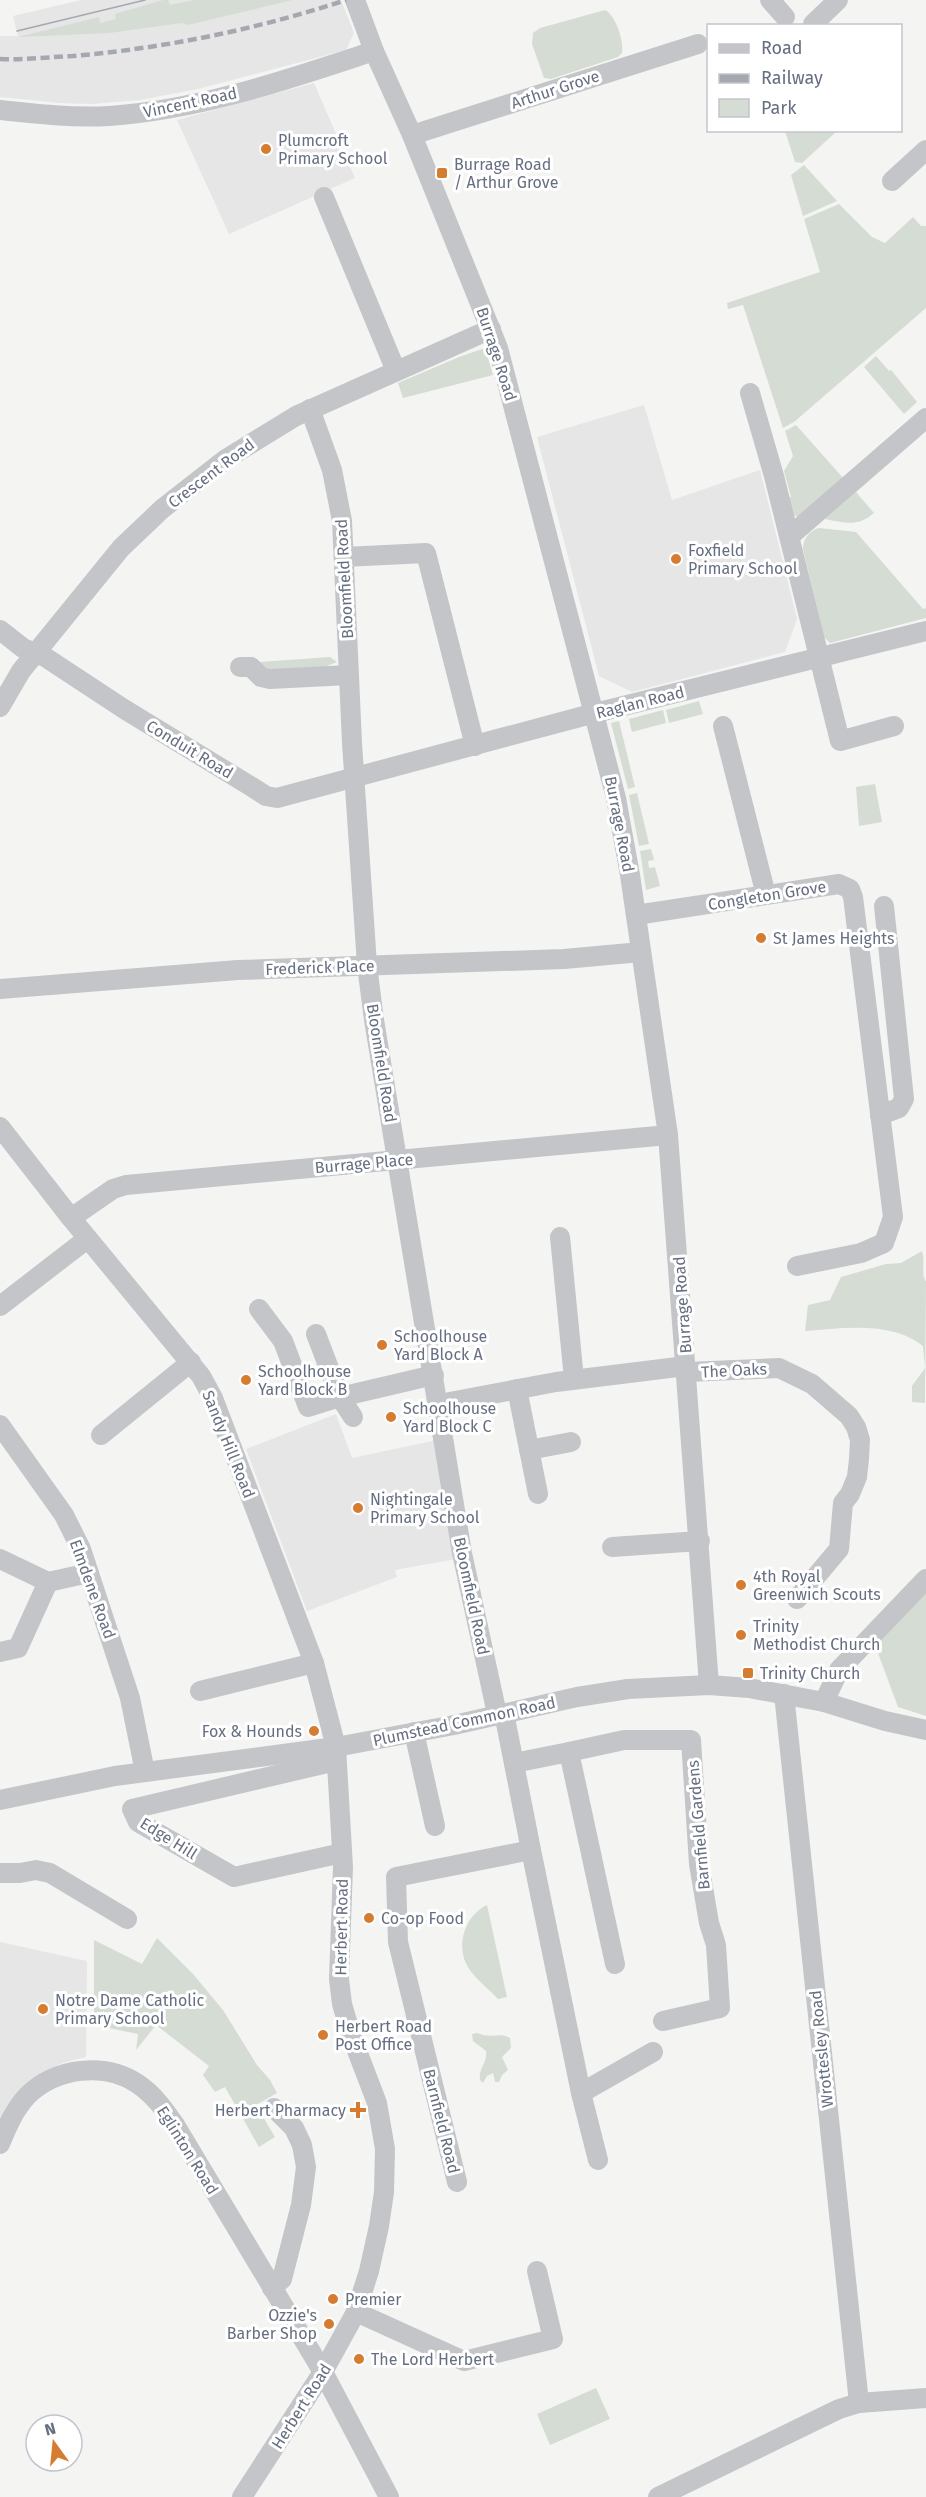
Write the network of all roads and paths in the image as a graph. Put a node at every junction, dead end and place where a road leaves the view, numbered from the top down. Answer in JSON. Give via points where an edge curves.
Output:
{"nodes":[{"id":1,"x":770,"y":0,"type":"edge"},
{"id":2,"x":838,"y":0,"type":"edge"},
{"id":3,"x":356,"y":2,"type":"edge"},
{"id":4,"x":785,"y":17,"type":"dead end"},
{"id":5,"x":813,"y":24,"type":"dead end"},
{"id":6,"x":698,"y":44,"type":"dead end"},
{"id":7,"x":374,"y":51,"type":"junction"},
{"id":8,"x":0,"y":110,"type":"edge"},
{"id":9,"x":412,"y":135,"type":"junction"},
{"id":10,"x":926,"y":150,"type":"edge"},
{"id":11,"x":891,"y":181,"type":"dead end"},
{"id":12,"x":324,"y":197,"type":"dead end"},
{"id":13,"x":491,"y":328,"type":"junction"},
{"id":14,"x":396,"y":371,"type":"junction"},
{"id":15,"x":750,"y":393,"type":"dead end"},
{"id":16,"x":310,"y":409,"type":"junction"},
{"id":17,"x":926,"y":418,"type":"edge"},
{"id":18,"x":790,"y":536,"type":"junction"},
{"id":19,"x":344,"y":557,"type":"junction"},
{"id":20,"x":0,"y":630,"type":"edge"},
{"id":21,"x":926,"y":631,"type":"edge"},
{"id":22,"x":35,"y":653,"type":"junction"},
{"id":23,"x":820,"y":658,"type":"junction"},
{"id":24,"x":240,"y":667,"type":"dead end"},
{"id":25,"x":349,"y":675,"type":"junction"},
{"id":26,"x":0,"y":707,"type":"edge"},
{"id":27,"x":596,"y":713,"type":"junction"},
{"id":28,"x":723,"y":726,"type":"dead end"},
{"id":29,"x":894,"y":726,"type":"dead end"},
{"id":30,"x":475,"y":746,"type":"junction"},
{"id":31,"x":356,"y":777,"type":"junction"},
{"id":32,"x":766,"y":896,"type":"junction"},
{"id":33,"x":884,"y":906,"type":"dead end"},
{"id":34,"x":636,"y":915,"type":"junction"},
{"id":35,"x":641,"y":952,"type":"junction"},
{"id":36,"x":367,"y":965,"type":"junction"},
{"id":37,"x":0,"y":989,"type":"edge"},
{"id":38,"x":880,"y":1115,"type":"junction"},
{"id":39,"x":0,"y":1127,"type":"edge"},
{"id":40,"x":668,"y":1135,"type":"junction"},
{"id":41,"x":397,"y":1160,"type":"junction"},
{"id":42,"x":71,"y":1218,"type":"junction"},
{"id":43,"x":560,"y":1237,"type":"dead end"},
{"id":44,"x":87,"y":1239,"type":"junction"},
{"id":45,"x":797,"y":1266,"type":"dead end"},
{"id":46,"x":0,"y":1306,"type":"edge"},
{"id":47,"x":259,"y":1309,"type":"dead end"},
{"id":48,"x":316,"y":1334,"type":"dead end"},
{"id":49,"x":191,"y":1362,"type":"junction"},
{"id":50,"x":686,"y":1369,"type":"junction"},
{"id":51,"x":434,"y":1375,"type":"junction"},
{"id":52,"x":574,"y":1379,"type":"junction"},
{"id":53,"x":517,"y":1389,"type":"junction"},
{"id":54,"x":340,"y":1397,"type":"junction"},
{"id":55,"x":439,"y":1404,"type":"junction"},
{"id":56,"x":353,"y":1417,"type":"dead end"},
{"id":57,"x":0,"y":1425,"type":"edge"},
{"id":58,"x":101,"y":1435,"type":"dead end"},
{"id":59,"x":571,"y":1442,"type":"dead end"},
{"id":60,"x":529,"y":1449,"type":"junction"},
{"id":61,"x":538,"y":1494,"type":"dead end"},
{"id":62,"x":699,"y":1540,"type":"junction"},
{"id":63,"x":612,"y":1547,"type":"dead end"},
{"id":64,"x":0,"y":1559,"type":"edge"},
{"id":65,"x":89,"y":1573,"type":"junction"},
{"id":66,"x":926,"y":1579,"type":"edge"},
{"id":67,"x":48,"y":1582,"type":"junction"},
{"id":68,"x":797,"y":1599,"type":"dead end"},
{"id":69,"x":0,"y":1652,"type":"edge"},
{"id":70,"x":314,"y":1663,"type":"junction"},
{"id":71,"x":710,"y":1685,"type":"junction"},
{"id":72,"x":200,"y":1691,"type":"dead end"},
{"id":73,"x":784,"y":1694,"type":"junction"},
{"id":74,"x":824,"y":1702,"type":"junction"},
{"id":75,"x":500,"y":1713,"type":"junction"},
{"id":76,"x":926,"y":1730,"type":"edge"},
{"id":77,"x":414,"y":1732,"type":"junction"},
{"id":78,"x":569,"y":1752,"type":"junction"},
{"id":79,"x":336,"y":1754,"type":"junction"},
{"id":80,"x":514,"y":1763,"type":"junction"},
{"id":81,"x":146,"y":1772,"type":"junction"},
{"id":82,"x":0,"y":1800,"type":"edge"},
{"id":83,"x":435,"y":1826,"type":"dead end"},
{"id":84,"x":531,"y":1850,"type":"junction"},
{"id":85,"x":342,"y":1853,"type":"junction"},
{"id":86,"x":0,"y":1873,"type":"edge"},
{"id":87,"x":127,"y":1919,"type":"dead end"},
{"id":88,"x":615,"y":1964,"type":"dead end"},
{"id":89,"x":663,"y":2021,"type":"dead end"},
{"id":90,"x":653,"y":2052,"type":"dead end"},
{"id":91,"x":581,"y":2093,"type":"junction"},
{"id":92,"x":274,"y":2108,"type":"dead end"},
{"id":93,"x":0,"y":2144,"type":"edge"},
{"id":94,"x":598,"y":2160,"type":"dead end"},
{"id":95,"x":457,"y":2182,"type":"dead end"},
{"id":96,"x":537,"y":2271,"type":"dead end"},
{"id":97,"x":272,"y":2288,"type":"junction"},
{"id":98,"x":356,"y":2312,"type":"junction"},
{"id":99,"x":323,"y":2372,"type":"junction"},
{"id":100,"x":926,"y":2397,"type":"edge"},
{"id":101,"x":859,"y":2403,"type":"junction"},
{"id":102,"x":242,"y":2497,"type":"edge"},
{"id":103,"x":390,"y":2497,"type":"edge"},
{"id":104,"x":658,"y":2497,"type":"edge"}],
"edges":[{"from":1,"to":4,"type":"street"},
{"from":2,"to":5,"type":"street"},
{"from":3,"to":7,"type":"street","name":"Burrage Road"},
{"from":6,"to":9,"type":"street","name":"Arthur Grove"},
{"from":7,"to":8,"type":"street","name":"Vincent Road","via":[[306,74],[153,112],[62,116]]},
{"from":7,"to":9,"type":"street","name":"Burrage Road"},
{"from":9,"to":13,"type":"street","name":"Burrage Road"},
{"from":10,"to":11,"type":"street"},
{"from":12,"to":14,"type":"street"},
{"from":13,"to":14,"type":"street","name":"Crescent Road"},
{"from":13,"to":27,"type":"street","name":"Burrage Road"},
{"from":14,"to":16,"type":"street","name":"Crescent Road"},
{"from":15,"to":18,"type":"street"},
{"from":16,"to":19,"type":"street","name":"Bloomfield Road","via":[[339,494]]},
{"from":16,"to":22,"type":"street","name":"Crescent Road","via":[[234,454],[162,509],[121,548]]},
{"from":17,"to":18,"type":"street"},
{"from":18,"to":23,"type":"street"},
{"from":19,"to":25,"type":"street","name":"Bloomfield Road"},
{"from":19,"to":30,"type":"street","via":[[426,553]]},
{"from":20,"to":22,"type":"street","name":"Conduit Road"},
{"from":21,"to":23,"type":"street","name":"Raglan Road"},
{"from":22,"to":26,"type":"street","name":"Crescent Road"},
{"from":22,"to":31,"type":"street","name":"Conduit Road","via":[[266,796],[288,796]]},
{"from":23,"to":27,"type":"street","name":"Raglan Road"},
{"from":23,"to":29,"type":"street","via":[[840,741]]},
{"from":24,"to":25,"type":"street","via":[[251,667],[261,677],[270,679]]},
{"from":25,"to":31,"type":"street","name":"Bloomfield Road"},
{"from":27,"to":30,"type":"street","name":"Raglan Road"},
{"from":27,"to":34,"type":"street","name":"Burrage Road","via":[[625,840]]},
{"from":28,"to":32,"type":"street"},
{"from":30,"to":31,"type":"street","name":"Raglan Road"},
{"from":31,"to":36,"type":"street","name":"Bloomfield Road"},
{"from":32,"to":34,"type":"street","name":"Congleton Grove"},
{"from":32,"to":38,"type":"street","name":"Congleton Grove","via":[[839,884],[850,889]]},
{"from":33,"to":38,"type":"street","via":[[904,1099],[899,1108]]},
{"from":34,"to":35,"type":"street","name":"Burrage Road"},
{"from":35,"to":36,"type":"street","name":"Frederick Place","via":[[564,959]]},
{"from":35,"to":40,"type":"street","name":"Burrage Road"},
{"from":36,"to":37,"type":"street","name":"Frederick Place","via":[[238,970]]},
{"from":36,"to":41,"type":"street","name":"Bloomfield Road"},
{"from":38,"to":45,"type":"street","name":"Congleton Grove","via":[[893,1217],[884,1243],[861,1253]]},
{"from":39,"to":42,"type":"street","name":"Sandy Hill Road"},
{"from":40,"to":41,"type":"street","name":"Burrage Place"},
{"from":40,"to":50,"type":"street","name":"Burrage Road"},
{"from":41,"to":42,"type":"street","name":"Burrage Place","via":[[126,1185],[112,1189]]},
{"from":41,"to":51,"type":"street","name":"Bloomfield Road"},
{"from":42,"to":44,"type":"street","name":"Sandy Hill Road"},
{"from":43,"to":52,"type":"street"},
{"from":44,"to":46,"type":"street"},
{"from":44,"to":49,"type":"street","name":"Sandy Hill Road"},
{"from":47,"to":54,"type":"street","via":[[283,1341],[308,1407]]},
{"from":48,"to":54,"type":"street"},
{"from":49,"to":58,"type":"street"},
{"from":49,"to":70,"type":"street","name":"Sandy Hill Road","via":[[213,1398]]},
{"from":50,"to":52,"type":"street","name":"The Oaks"},
{"from":50,"to":62,"type":"street","name":"Burrage Road"},
{"from":50,"to":68,"type":"street","name":"The Oaks","via":[[779,1368],[812,1384],[856,1427],[860,1440],[857,1477],[843,1503],[839,1550]]},
{"from":51,"to":54,"type":"street"},
{"from":51,"to":55,"type":"street","name":"Bloomfield Road"},
{"from":52,"to":53,"type":"street","name":"The Oaks"},
{"from":53,"to":55,"type":"street","name":"The Oaks"},
{"from":53,"to":60,"type":"street"},
{"from":54,"to":56,"type":"street"},
{"from":55,"to":75,"type":"street","name":"Bloomfield Road","via":[[462,1553]]},
{"from":57,"to":65,"type":"street","name":"Elmdene Road","via":[[64,1515]]},
{"from":59,"to":60,"type":"street"},
{"from":60,"to":61,"type":"street"},
{"from":62,"to":63,"type":"street"},
{"from":62,"to":71,"type":"street","name":"Burrage Road"},
{"from":64,"to":67,"type":"street"},
{"from":65,"to":67,"type":"street"},
{"from":65,"to":81,"type":"street","name":"Elmdene Road","via":[[130,1698]]},
{"from":66,"to":74,"type":"street","via":[[839,1670]]},
{"from":67,"to":69,"type":"street","via":[[18,1648]]},
{"from":70,"to":72,"type":"street"},
{"from":70,"to":79,"type":"street","name":"Sandy Hill Road"},
{"from":71,"to":73,"type":"street","name":"Plumstead Common Road"},
{"from":71,"to":75,"type":"street","name":"Plumstead Common Road","via":[[628,1689]]},
{"from":73,"to":74,"type":"street","name":"Plumstead Common Road"},
{"from":73,"to":101,"type":"street","name":"Wrottesley Road"},
{"from":74,"to":76,"type":"street","name":"Plumstead Common Road"},
{"from":75,"to":77,"type":"street","name":"Plumstead Common Road"},
{"from":75,"to":80,"type":"street"},
{"from":77,"to":79,"type":"street","name":"Plumstead Common Road"},
{"from":77,"to":83,"type":"street"},
{"from":78,"to":80,"type":"street","name":"Barnfield Gardens"},
{"from":78,"to":88,"type":"street"},
{"from":78,"to":89,"type":"street","name":"Barnfield Gardens","via":[[624,1740],[691,1740],[699,1864],[716,1945],[720,2008]]},
{"from":79,"to":81,"type":"street","name":"Plumstead Common Road"},
{"from":79,"to":85,"type":"street","name":"Herbert Road"},
{"from":79,"to":85,"type":"street","name":"Edge Hill","via":[[313,1766],[132,1809],[138,1822],[234,1877]]},
{"from":80,"to":84,"type":"street"},
{"from":81,"to":82,"type":"street","name":"Plumstead Common Road"},
{"from":84,"to":91,"type":"street"},
{"from":84,"to":95,"type":"street","name":"Barnfield Road","via":[[396,1877],[398,1942]]},
{"from":85,"to":98,"type":"street","name":"Herbert Road","via":[[338,1961],[342,2004],[377,2103],[385,2149],[379,2226]]},
{"from":86,"to":87,"type":"street","via":[[50,1873]]},
{"from":90,"to":91,"type":"street"},
{"from":91,"to":94,"type":"street"},
{"from":92,"to":97,"type":"street","via":[[294,2128],[306,2167],[301,2205],[282,2279]]},
{"from":93,"to":97,"type":"street","name":"Eglinton Road","via":[[16,2109],[28,2095],[54,2078],[90,2070],[136,2082],[166,2111]]},
{"from":96,"to":98,"type":"street","via":[[553,2339],[464,2361]]},
{"from":97,"to":99,"type":"street","name":"Eglinton Road"},
{"from":98,"to":99,"type":"street","name":"Herbert Road"},
{"from":99,"to":102,"type":"street","name":"Herbert Road"},
{"from":99,"to":103,"type":"street","name":"Eglinton Road"},
{"from":100,"to":101,"type":"street"},
{"from":101,"to":104,"type":"street","via":[[839,2409]]}]}
